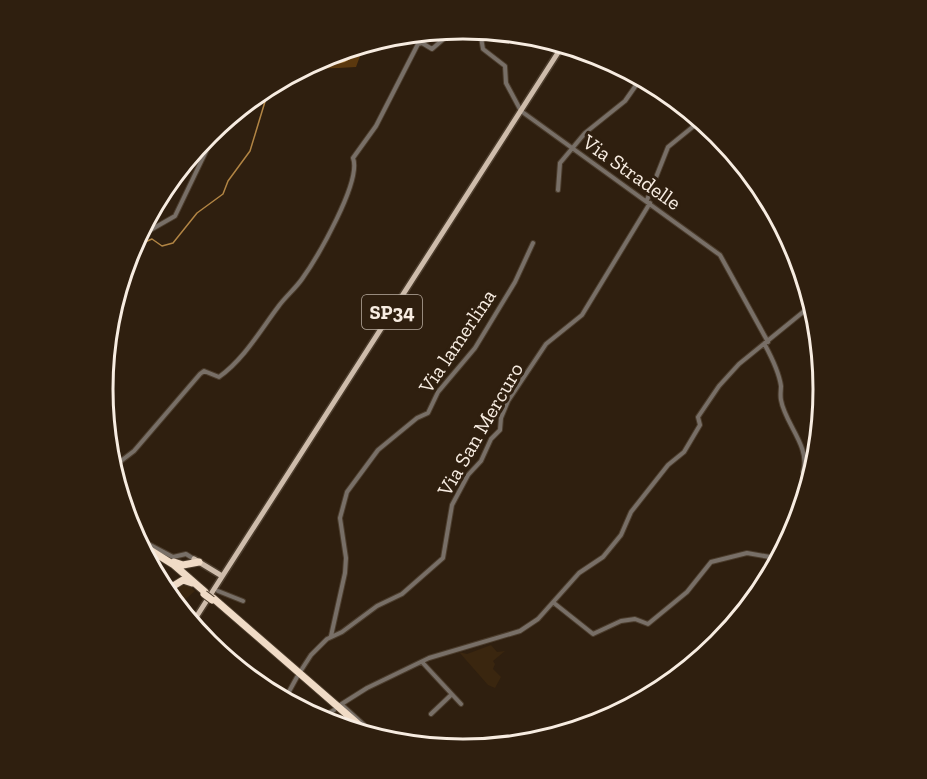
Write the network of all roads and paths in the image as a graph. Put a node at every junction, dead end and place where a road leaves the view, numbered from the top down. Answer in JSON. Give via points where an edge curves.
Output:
{"nodes":[{"id":1,"x":442,"y":40,"type":"edge"},
{"id":2,"x":481,"y":40,"type":"edge"},
{"id":3,"x":558,"y":52,"type":"edge"},
{"id":4,"x":636,"y":85,"type":"edge"},
{"id":5,"x":521,"y":111,"type":"junction"},
{"id":6,"x":695,"y":126,"type":"edge"},
{"id":7,"x":572,"y":148,"type":"junction"},
{"id":8,"x":205,"y":153,"type":"edge"},
{"id":9,"x":558,"y":190,"type":"dead end"},
{"id":10,"x":649,"y":202,"type":"junction"},
{"id":11,"x":152,"y":229,"type":"edge"},
{"id":12,"x":533,"y":243,"type":"dead end"},
{"id":13,"x":805,"y":311,"type":"edge"},
{"id":14,"x":767,"y":344,"type":"junction"},
{"id":15,"x":121,"y":461,"type":"edge"},
{"id":16,"x":804,"y":472,"type":"edge"},
{"id":17,"x":149,"y":544,"type":"edge"},
{"id":18,"x":152,"y":551,"type":"edge"},
{"id":19,"x":154,"y":553,"type":"edge"},
{"id":20,"x":161,"y":556,"type":"junction"},
{"id":21,"x":772,"y":556,"type":"edge"},
{"id":22,"x":192,"y":560,"type":"junction"},
{"id":23,"x":173,"y":567,"type":"junction"},
{"id":24,"x":221,"y":578,"type":"junction"},
{"id":25,"x":173,"y":585,"type":"edge"},
{"id":26,"x":196,"y":585,"type":"junction"},
{"id":27,"x":174,"y":586,"type":"edge"},
{"id":28,"x":218,"y":591,"type":"dead end"},
{"id":29,"x":243,"y":601,"type":"dead end"},
{"id":30,"x":554,"y":603,"type":"junction"},
{"id":31,"x":196,"y":617,"type":"edge"},
{"id":32,"x":331,"y":637,"type":"junction"},
{"id":33,"x":422,"y":662,"type":"junction"},
{"id":34,"x":288,"y":693,"type":"edge"},
{"id":35,"x":451,"y":695,"type":"junction"},
{"id":36,"x":461,"y":704,"type":"dead end"},
{"id":37,"x":334,"y":710,"type":"dead end"},
{"id":38,"x":329,"y":713,"type":"edge"},
{"id":39,"x":431,"y":714,"type":"dead end"},
{"id":40,"x":353,"y":722,"type":"edge"},
{"id":41,"x":364,"y":725,"type":"edge"}],
"edges":[{"from":1,"to":15,"type":"street","via":[[432,49],[418,44],[376,126],[352,158],[353,177],[330,230],[302,279],[254,342],[219,377],[204,371],[200,374]]},
{"from":2,"to":5,"type":"street","name":"Via Stradelle","via":[[483,49],[505,66],[506,83]]},
{"from":3,"to":5,"type":"main road","number":"SP34"},
{"from":4,"to":7,"type":"street","via":[[625,101]]},
{"from":5,"to":7,"type":"street","name":"Via Stradelle"},
{"from":5,"to":24,"type":"main road","number":"SP34"},
{"from":6,"to":10,"type":"street","name":"Via San Mercuro","via":[[669,147]]},
{"from":7,"to":9,"type":"street","via":[[560,163]]},
{"from":7,"to":10,"type":"street","name":"Via Stradelle"},
{"from":8,"to":11,"type":"street","via":[[174,216]]},
{"from":10,"to":14,"type":"street","name":"Via Stradelle","via":[[720,255]]},
{"from":10,"to":32,"type":"street","name":"Via San Mercuro","via":[[582,315],[546,344],[508,401],[500,430],[452,505],[443,558],[402,594]]},
{"from":12,"to":32,"type":"street","name":"Via lamerlina","via":[[515,282],[475,348],[438,392],[428,413],[378,450],[347,492],[340,518],[345,573]]},
{"from":13,"to":14,"type":"street"},
{"from":14,"to":16,"type":"street","name":"Via Stradelle","via":[[781,384],[789,426],[800,442]]},
{"from":14,"to":30,"type":"street","via":[[719,386],[698,417],[700,425],[692,440],[631,512],[621,536],[603,557],[579,573]]},
{"from":17,"to":22,"type":"street","via":[[173,557],[186,554]]},
{"from":18,"to":20,"type":"highway"},
{"from":19,"to":23,"type":"highway"},
{"from":20,"to":22,"type":"highway","via":[[180,565]]},
{"from":20,"to":26,"type":"highway"},
{"from":21,"to":30,"type":"street","via":[[747,554],[711,562],[687,592],[648,624],[635,619],[621,621],[593,634]]},
{"from":22,"to":24,"type":"main road"},
{"from":22,"to":26,"type":"highway","via":[[187,572]]},
{"from":23,"to":25,"type":"highway","via":[[177,575]]},
{"from":23,"to":26,"type":"highway"},
{"from":24,"to":31,"type":"main road"},
{"from":26,"to":27,"type":"highway","via":[[183,580]]},
{"from":26,"to":40,"type":"highway","bridge":true},
{"from":28,"to":29,"type":"street"},
{"from":30,"to":33,"type":"street","via":[[526,628]]},
{"from":32,"to":34,"type":"street","name":"Via San Mercuro","via":[[311,655]]},
{"from":33,"to":35,"type":"street"},
{"from":33,"to":41,"type":"street","via":[[341,705]]},
{"from":35,"to":36,"type":"street"},
{"from":35,"to":39,"type":"street"},
{"from":37,"to":38,"type":"street"}]}
